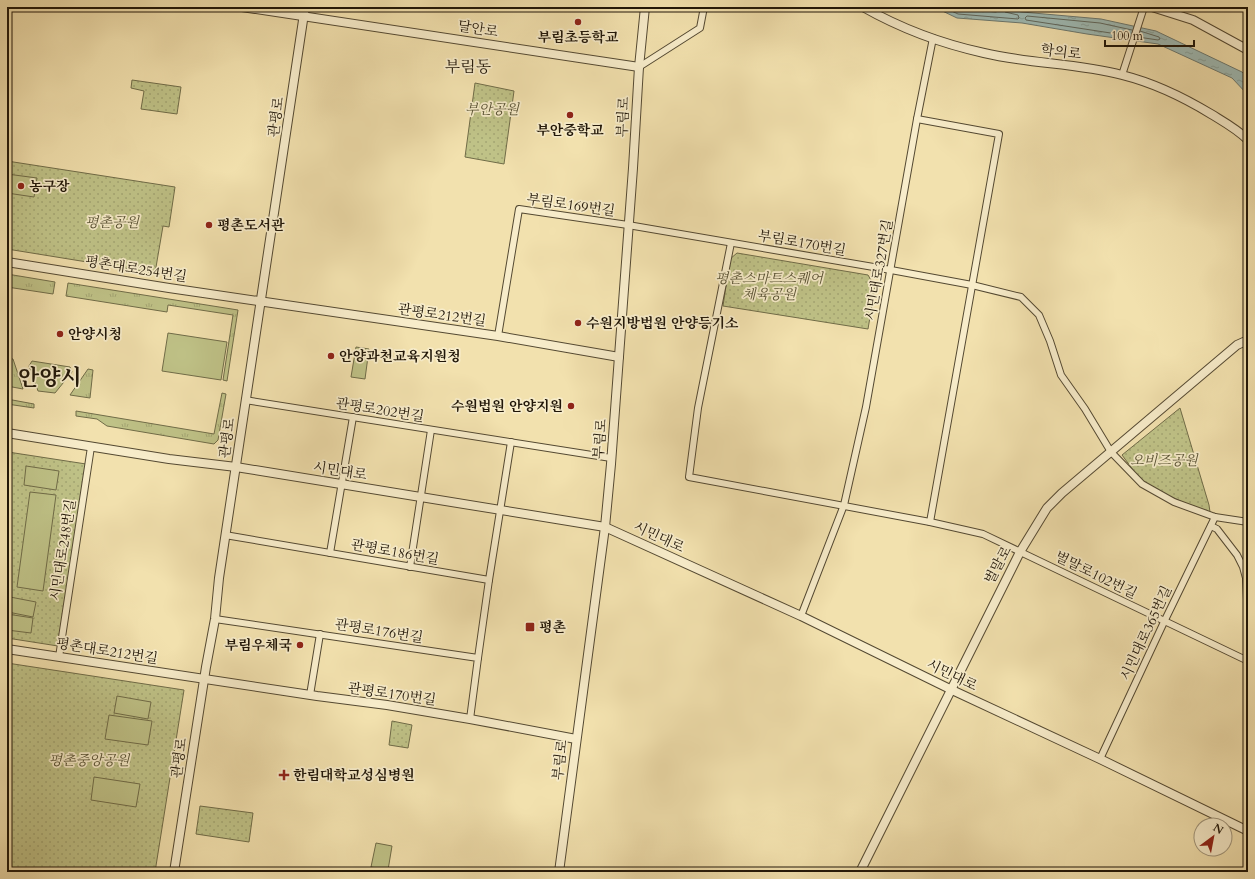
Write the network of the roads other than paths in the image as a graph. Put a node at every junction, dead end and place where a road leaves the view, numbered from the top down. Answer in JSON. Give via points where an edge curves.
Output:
{"nodes":[{"id":1,"x":242,"y":7,"type":"edge"},
{"id":2,"x":305,"y":7,"type":"edge"},
{"id":3,"x":645,"y":7,"type":"edge"},
{"id":4,"x":704,"y":7,"type":"edge"},
{"id":5,"x":863,"y":7,"type":"edge"},
{"id":6,"x":1152,"y":7,"type":"edge"},
{"id":7,"x":1144,"y":9,"type":"edge"},
{"id":8,"x":303,"y":16,"type":"junction"},
{"id":9,"x":933,"y":38,"type":"junction"},
{"id":10,"x":1248,"y":50,"type":"edge"},
{"id":11,"x":639,"y":67,"type":"junction"},
{"id":12,"x":1123,"y":71,"type":"junction"},
{"id":13,"x":917,"y":119,"type":"junction"},
{"id":14,"x":1248,"y":140,"type":"edge"},
{"id":15,"x":628,"y":225,"type":"junction"},
{"id":16,"x":730,"y":243,"type":"junction"},
{"id":17,"x":7,"y":262,"type":"edge"},
{"id":18,"x":891,"y":270,"type":"junction"},
{"id":19,"x":972,"y":286,"type":"junction"},
{"id":20,"x":261,"y":301,"type":"junction"},
{"id":21,"x":498,"y":336,"type":"junction"},
{"id":22,"x":1248,"y":340,"type":"edge"},
{"id":23,"x":619,"y":357,"type":"junction"},
{"id":24,"x":245,"y":400,"type":"junction"},
{"id":25,"x":352,"y":417,"type":"junction"},
{"id":26,"x":432,"y":430,"type":"junction"},
{"id":27,"x":7,"y":433,"type":"edge"},
{"id":28,"x":511,"y":442,"type":"junction"},
{"id":29,"x":91,"y":447,"type":"junction"},
{"id":30,"x":1111,"y":452,"type":"junction"},
{"id":31,"x":611,"y":458,"type":"junction"},
{"id":32,"x":236,"y":467,"type":"junction"},
{"id":33,"x":342,"y":485,"type":"junction"},
{"id":34,"x":420,"y":497,"type":"junction"},
{"id":35,"x":844,"y":505,"type":"junction"},
{"id":36,"x":502,"y":509,"type":"junction"},
{"id":37,"x":1215,"y":517,"type":"junction"},
{"id":38,"x":930,"y":522,"type":"junction"},
{"id":39,"x":1248,"y":522,"type":"edge"},
{"id":40,"x":1211,"y":526,"type":"junction"},
{"id":41,"x":605,"y":527,"type":"junction"},
{"id":42,"x":225,"y":535,"type":"junction"},
{"id":43,"x":1020,"y":552,"type":"junction"},
{"id":44,"x":330,"y":553,"type":"junction"},
{"id":45,"x":410,"y":567,"type":"junction"},
{"id":46,"x":490,"y":580,"type":"junction"},
{"id":47,"x":801,"y":616,"type":"junction"},
{"id":48,"x":214,"y":619,"type":"junction"},
{"id":49,"x":1248,"y":620,"type":"edge"},
{"id":50,"x":1164,"y":622,"type":"junction"},
{"id":51,"x":320,"y":634,"type":"junction"},
{"id":52,"x":7,"y":649,"type":"edge"},
{"id":53,"x":59,"y":657,"type":"junction"},
{"id":54,"x":478,"y":658,"type":"junction"},
{"id":55,"x":1248,"y":661,"type":"edge"},
{"id":56,"x":204,"y":680,"type":"junction"},
{"id":57,"x":952,"y":690,"type":"junction"},
{"id":58,"x":310,"y":695,"type":"junction"},
{"id":59,"x":470,"y":719,"type":"junction"},
{"id":60,"x":576,"y":739,"type":"junction"},
{"id":61,"x":1100,"y":759,"type":"junction"},
{"id":62,"x":1247,"y":829,"type":"edge"},
{"id":63,"x":174,"y":872,"type":"edge"},
{"id":64,"x":560,"y":872,"type":"edge"},
{"id":65,"x":860,"y":872,"type":"edge"}],
"edges":[{"from":1,"to":8,"type":"street","name":"달안로"},
{"from":2,"to":8,"type":"street","name":"관평로"},
{"from":3,"to":11,"type":"street","name":"부림로"},
{"from":4,"to":11,"type":"street","via":[[700,28]]},
{"from":5,"to":9,"type":"street","name":"학의로","via":[[887,20]]},
{"from":6,"to":10,"type":"street","via":[[1192,20]]},
{"from":7,"to":12,"type":"street"},
{"from":8,"to":11,"type":"street","name":"달안로"},
{"from":8,"to":20,"type":"street","name":"관평로"},
{"from":9,"to":12,"type":"street","name":"학의로","via":[[984,53],[1028,61]]},
{"from":9,"to":13,"type":"street","name":"시민대로327번길"},
{"from":11,"to":15,"type":"street","name":"부림로"},
{"from":12,"to":14,"type":"street","name":"학의로","via":[[1196,105],[1240,132]]},
{"from":13,"to":18,"type":"street","name":"시민대로327번길"},
{"from":13,"to":19,"type":"street","via":[[999,134]]},
{"from":15,"to":16,"type":"street","name":"부림로170번길"},
{"from":15,"to":21,"type":"street","name":"부림로169번길","via":[[519,209]]},
{"from":15,"to":23,"type":"street","name":"부림로"},
{"from":16,"to":18,"type":"street","name":"부림로170번길"},
{"from":16,"to":35,"type":"street","via":[[698,408],[689,477]]},
{"from":17,"to":20,"type":"street","name":"평촌대로254번길"},
{"from":18,"to":19,"type":"street","name":"부림로170번길"},
{"from":18,"to":35,"type":"street","name":"시민대로327번길","via":[[866,407]]},
{"from":19,"to":30,"type":"street","name":"부림로170번길","via":[[1021,297],[1039,315],[1060,375],[1085,409]]},
{"from":19,"to":38,"type":"street"},
{"from":20,"to":21,"type":"street","name":"관평로212번길"},
{"from":20,"to":24,"type":"street","name":"관평로"},
{"from":21,"to":23,"type":"street","name":"관평로212번길"},
{"from":22,"to":30,"type":"street","name":"벌말로","via":[[1237,345]]},
{"from":23,"to":31,"type":"street","name":"부림로"},
{"from":24,"to":25,"type":"street","name":"관평로202번길"},
{"from":24,"to":32,"type":"street","name":"관평로"},
{"from":25,"to":26,"type":"street","name":"관평로202번길"},
{"from":25,"to":33,"type":"street"},
{"from":26,"to":28,"type":"street","name":"관평로202번길"},
{"from":26,"to":34,"type":"street"},
{"from":27,"to":29,"type":"street","name":"시민대로"},
{"from":28,"to":31,"type":"street","name":"관평로202번길"},
{"from":28,"to":36,"type":"street"},
{"from":29,"to":32,"type":"street","name":"시민대로"},
{"from":29,"to":53,"type":"street","name":"시민대로248번길"},
{"from":30,"to":37,"type":"street","name":"부림로170번길","via":[[1142,484],[1174,502]]},
{"from":30,"to":43,"type":"street","name":"벌말로","via":[[1053,502]]},
{"from":31,"to":41,"type":"street","name":"부림로"},
{"from":32,"to":33,"type":"street","name":"시민대로"},
{"from":32,"to":42,"type":"street","name":"관평로"},
{"from":33,"to":34,"type":"street","name":"시민대로"},
{"from":33,"to":44,"type":"street"},
{"from":34,"to":36,"type":"street","name":"시민대로"},
{"from":34,"to":45,"type":"street"},
{"from":35,"to":38,"type":"street"},
{"from":35,"to":47,"type":"street","name":"시민대로327번길"},
{"from":36,"to":41,"type":"street","name":"시민대로"},
{"from":36,"to":46,"type":"street"},
{"from":37,"to":39,"type":"street","name":"부림로170번길"},
{"from":37,"to":40,"type":"street","name":"시민대로365번길"},
{"from":38,"to":43,"type":"street","name":"벌말로102번길","via":[[983,534]]},
{"from":40,"to":49,"type":"street","via":[[1217,529],[1243,567]]},
{"from":40,"to":50,"type":"street","name":"시민대로365번길"},
{"from":41,"to":47,"type":"street","name":"시민대로"},
{"from":41,"to":60,"type":"street","name":"부림로"},
{"from":42,"to":44,"type":"street","name":"관평로186번길"},
{"from":42,"to":48,"type":"street","name":"관평로"},
{"from":43,"to":50,"type":"street","name":"벌말로102번길"},
{"from":43,"to":57,"type":"street","name":"벌말로"},
{"from":44,"to":45,"type":"street","name":"관평로186번길"},
{"from":45,"to":46,"type":"street","name":"관평로186번길"},
{"from":46,"to":54,"type":"street"},
{"from":47,"to":57,"type":"street","name":"시민대로"},
{"from":48,"to":51,"type":"street","name":"관평로176번길"},
{"from":48,"to":56,"type":"street","name":"관평로"},
{"from":50,"to":55,"type":"street","name":"벌말로102번길"},
{"from":50,"to":61,"type":"street","name":"시민대로365번길"},
{"from":51,"to":54,"type":"street","name":"관평로176번길"},
{"from":51,"to":58,"type":"street"},
{"from":52,"to":53,"type":"street","name":"평촌대로212번길"},
{"from":53,"to":56,"type":"street","name":"평촌대로212번길"},
{"from":54,"to":59,"type":"street"},
{"from":56,"to":58,"type":"street","name":"관평로170번길"},
{"from":56,"to":63,"type":"street","name":"관평로"},
{"from":57,"to":61,"type":"street","name":"시민대로"},
{"from":57,"to":65,"type":"street","name":"벌말로"},
{"from":58,"to":59,"type":"street","name":"관평로170번길"},
{"from":59,"to":60,"type":"street","name":"관평로170번길"},
{"from":60,"to":64,"type":"street","name":"부림로"},
{"from":61,"to":62,"type":"street","name":"시민대로"}]}
